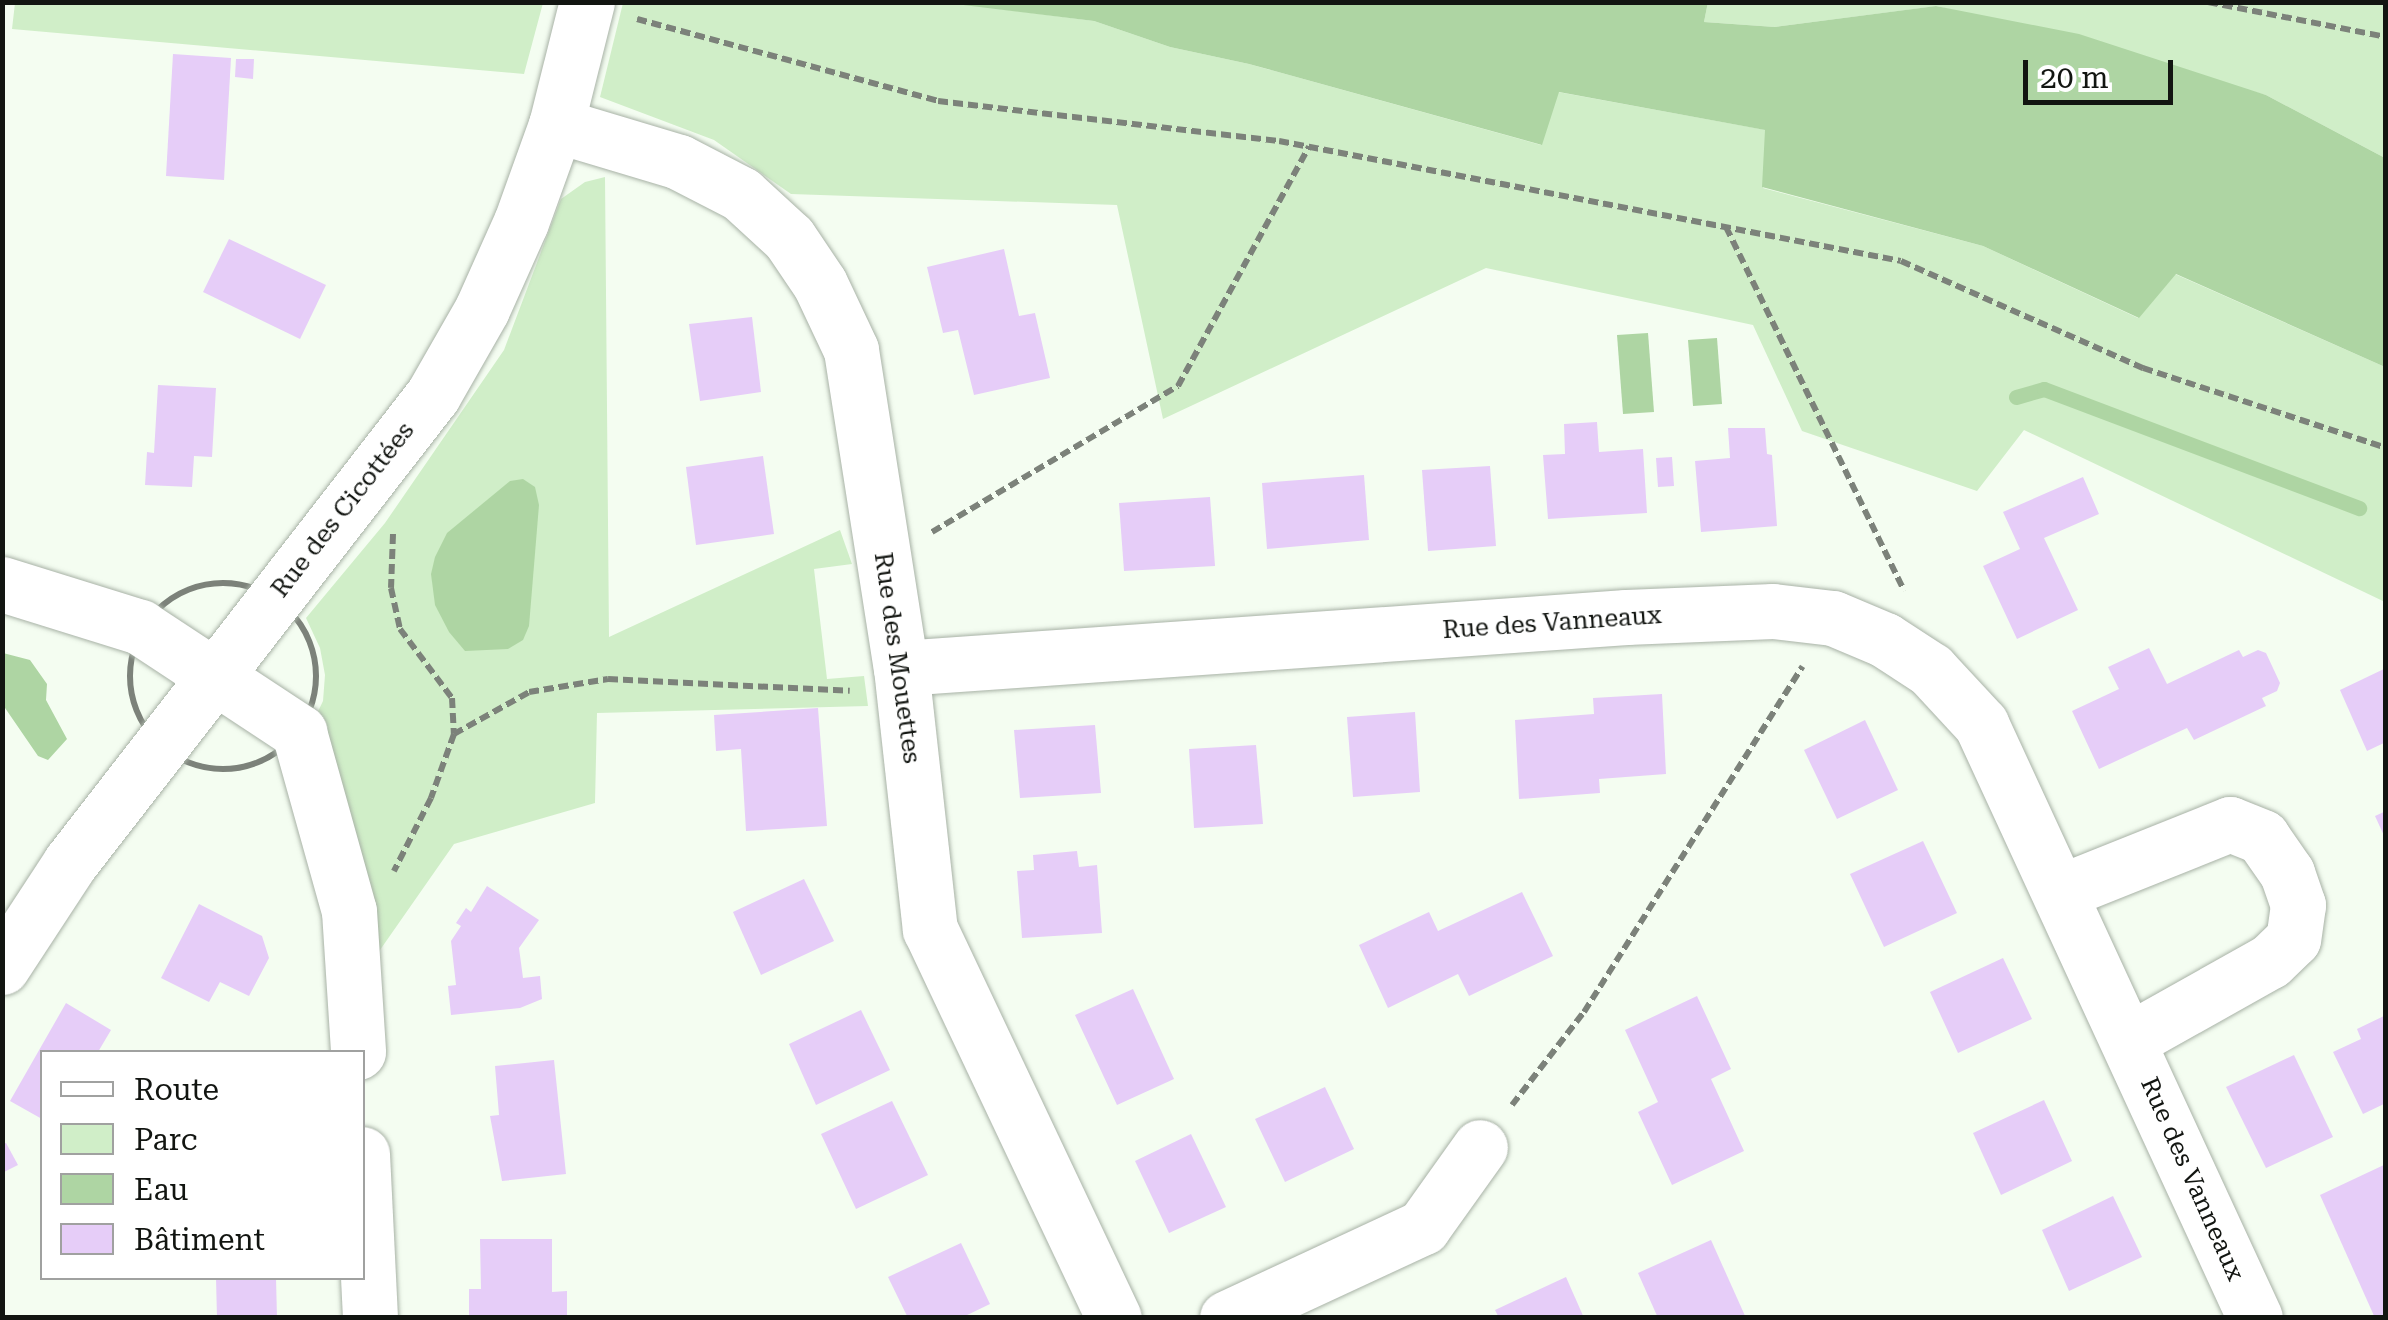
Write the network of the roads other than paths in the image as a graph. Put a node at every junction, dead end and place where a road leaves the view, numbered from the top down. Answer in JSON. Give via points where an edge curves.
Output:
{"nodes":[{"id":1,"x":587,"y":4,"type":"edge"},
{"id":2,"x":556,"y":124,"type":"junction"},
{"id":3,"x":2,"y":584,"type":"edge"},
{"id":4,"x":214,"y":673,"type":"junction"},
{"id":5,"x":902,"y":679,"type":"junction"},
{"id":6,"x":2060,"y":892,"type":"junction"},
{"id":7,"x":2,"y":967,"type":"edge"},
{"id":8,"x":2129,"y":1040,"type":"junction"},
{"id":9,"x":358,"y":1050,"type":"edge"},
{"id":10,"x":1480,"y":1146,"type":"road end"},
{"id":11,"x":365,"y":1216,"type":"edge"},
{"id":12,"x":370,"y":1318,"type":"edge"},
{"id":13,"x":1114,"y":1318,"type":"edge"},
{"id":14,"x":1227,"y":1318,"type":"edge"},
{"id":15,"x":2255,"y":1318,"type":"edge"}],
"edges":[{"from":1,"to":2,"type":"street","name":"Rue des Cicottées"},
{"from":2,"to":4,"type":"street","name":"Rue des Cicottées","via":[[522,222],[433,395]]},
{"from":2,"to":5,"type":"street","name":"Rue des Mouettes","via":[[679,162],[741,194],[788,238],[820,284],[850,350]]},
{"from":3,"to":4,"type":"street","via":[[140,628]]},
{"from":4,"to":7,"type":"street","name":"Rue des Cicottées","via":[[70,863]]},
{"from":4,"to":9,"type":"street","via":[[298,732],[349,910]]},
{"from":5,"to":6,"type":"street","name":"Rue des Vanneaux","via":[[1626,616],[1773,611],[1833,618],[1931,670],[1981,724]]},
{"from":5,"to":13,"type":"street","name":"Rue des Mouettes","via":[[930,929]]},
{"from":6,"to":8,"type":"street","name":"Rue des Vanneaux"},
{"from":6,"to":8,"type":"street","via":[[2230,824],[2262,837],[2287,873],[2298,904],[2293,939],[2270,961]]},
{"from":8,"to":15,"type":"street","name":"Rue des Vanneaux"},
{"from":10,"to":14,"type":"street","via":[[1424,1226]]},
{"from":11,"to":12,"type":"street"}]}
